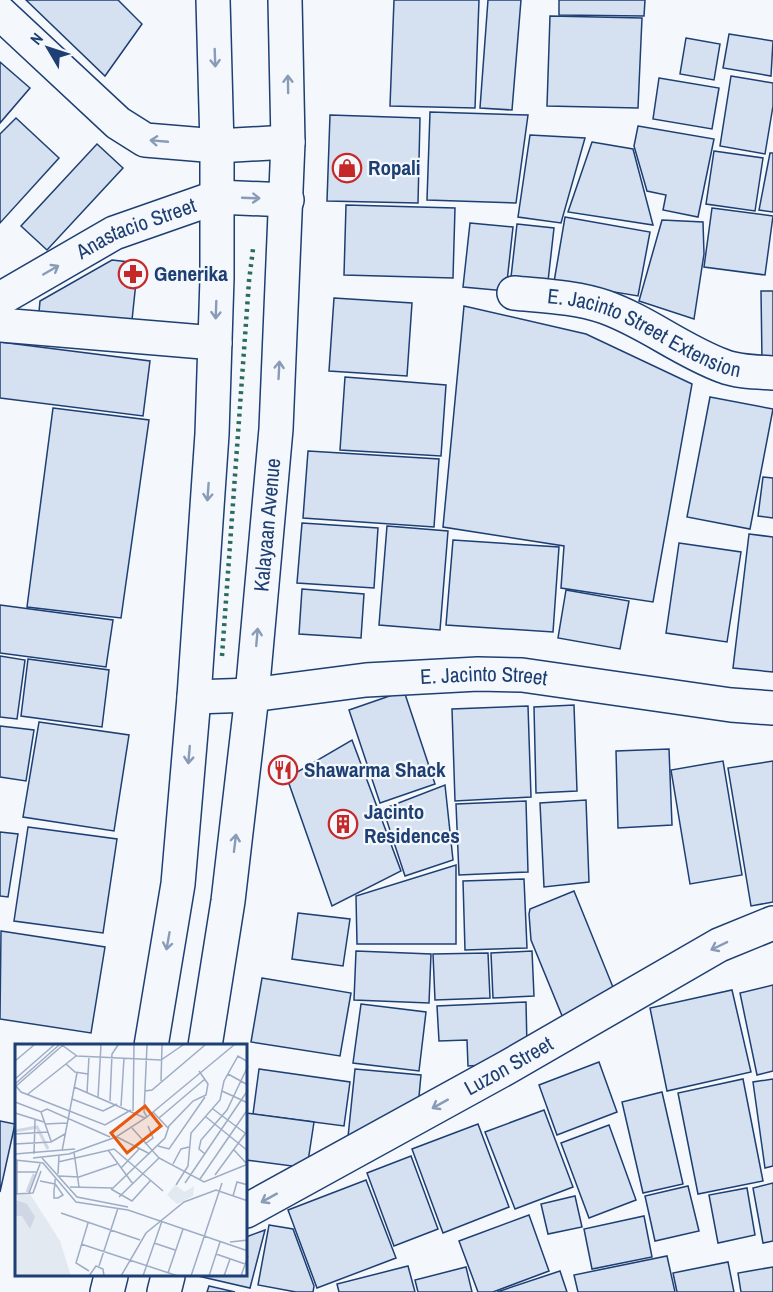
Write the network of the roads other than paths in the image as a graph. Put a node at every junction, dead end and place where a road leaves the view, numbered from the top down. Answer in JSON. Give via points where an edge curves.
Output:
{"nodes":[{"id":1,"x":213,"y":0,"type":"edge"},
{"id":2,"x":285,"y":0,"type":"edge"},
{"id":3,"x":0,"y":13,"type":"edge"},
{"id":4,"x":288,"y":142,"type":"junction"},
{"id":5,"x":217,"y":146,"type":"junction"},
{"id":6,"x":217,"y":197,"type":"junction"},
{"id":7,"x":287,"y":200,"type":"junction"},
{"id":8,"x":514,"y":293,"type":"dead end"},
{"id":9,"x":0,"y":299,"type":"edge"},
{"id":10,"x":0,"y":325,"type":"edge"},
{"id":11,"x":215,"y":343,"type":"junction"},
{"id":12,"x":773,"y":373,"type":"edge"},
{"id":13,"x":252,"y":695,"type":"junction"},
{"id":14,"x":194,"y":697,"type":"junction"},
{"id":15,"x":773,"y":708,"type":"edge"},
{"id":16,"x":773,"y":923,"type":"edge"},
{"id":17,"x":151,"y":1044,"type":"edge"},
{"id":18,"x":205,"y":1044,"type":"edge"},
{"id":19,"x":248,"y":1210,"type":"edge"},
{"id":20,"x":111,"y":1277,"type":"edge"},
{"id":21,"x":168,"y":1277,"type":"edge"},
{"id":22,"x":107,"y":1292,"type":"edge"},
{"id":23,"x":164,"y":1292,"type":"edge"}],
"edges":[{"from":1,"to":5,"type":"street","one_way":true},
{"from":4,"to":2,"type":"street","name":"Kalayaan Avenue","one_way":true},
{"from":5,"to":3,"type":"street","one_way":true,"via":[[145,140],[118,123]]},
{"from":4,"to":5,"type":"street"},
{"from":4,"to":7,"type":"street","name":"Kalayaan Avenue"},
{"from":5,"to":6,"type":"street"},
{"from":6,"to":7,"type":"street","name":"Anastacio Street","one_way":true},
{"from":9,"to":6,"type":"street","name":"Anastacio Street","one_way":true,"via":[[114,233]]},
{"from":6,"to":11,"type":"street","one_way":true},
{"from":13,"to":7,"type":"street","name":"Kalayaan Avenue","one_way":true,"via":[[276,429]]},
{"from":8,"to":12,"type":"street","name":"E. Jacinto Street Extension","via":[[577,299],[604,307],[725,367]]},
{"from":10,"to":11,"type":"street"},
{"from":11,"to":14,"type":"street","one_way":true},
{"from":13,"to":14,"type":"street","name":"E. Jacinto Street"},
{"from":13,"to":15,"type":"street","name":"E. Jacinto Street","via":[[366,680],[522,675]]},
{"from":18,"to":13,"type":"street","name":"Kalayaan Avenue","one_way":true,"via":[[228,901]]},
{"from":14,"to":17,"type":"street","one_way":true,"via":[[178,884]]},
{"from":16,"to":19,"type":"street","name":"Luzon Street","one_way":true,"via":[[719,945]]},
{"from":20,"to":22,"type":"street"},
{"from":21,"to":23,"type":"street"}]}
